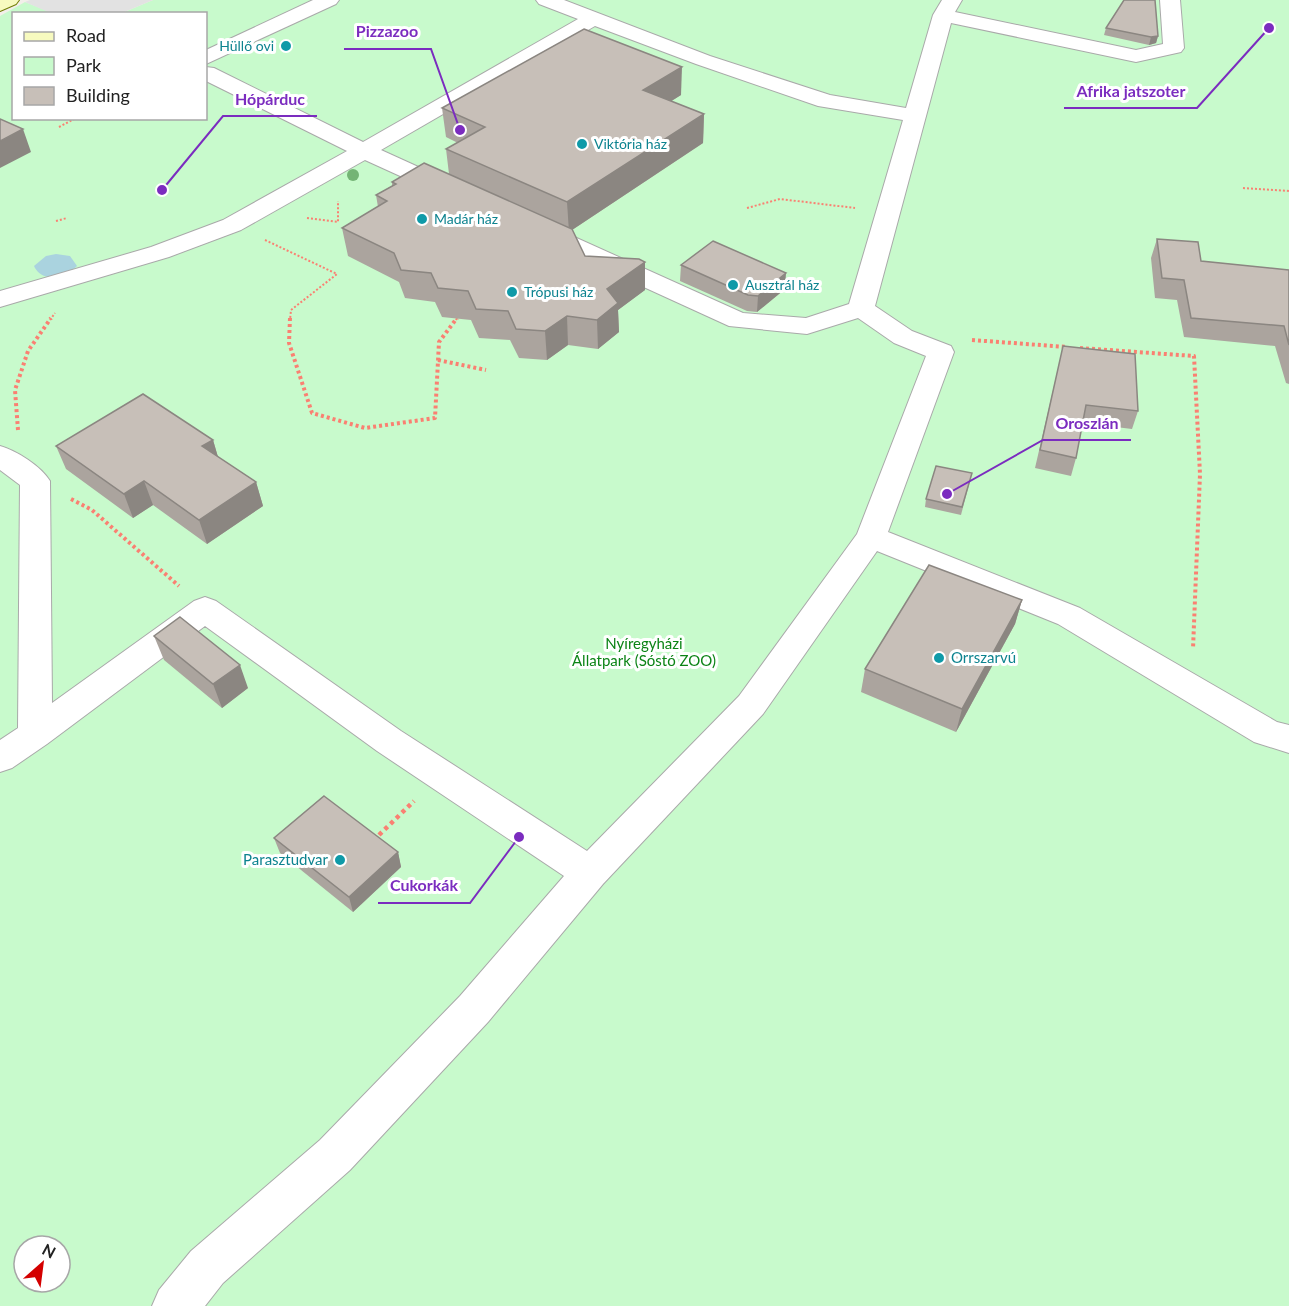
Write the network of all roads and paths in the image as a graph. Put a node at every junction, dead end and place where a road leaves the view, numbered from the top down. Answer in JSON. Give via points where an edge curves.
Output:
{"nodes":[{"id":1,"x":9,"y":0,"type":"edge"},
{"id":2,"x":329,"y":0,"type":"edge"},
{"id":3,"x":546,"y":0,"type":"edge"},
{"id":4,"x":1170,"y":0,"type":"edge"},
{"id":5,"x":0,"y":5,"type":"edge"},
{"id":6,"x":947,"y":7,"type":"edge"},
{"id":7,"x":594,"y":18,"type":"junction"},
{"id":8,"x":207,"y":58,"type":"edge"},
{"id":9,"x":207,"y":73,"type":"edge"},
{"id":10,"x":916,"y":116,"type":"junction"},
{"id":11,"x":72,"y":120,"type":"edge"},
{"id":12,"x":59,"y":127,"type":"dead end"},
{"id":13,"x":364,"y":151,"type":"junction"},
{"id":14,"x":1243,"y":188,"type":"dead end"},
{"id":15,"x":1289,"y":191,"type":"edge"},
{"id":16,"x":473,"y":200,"type":"edge"},
{"id":17,"x":747,"y":208,"type":"dead end"},
{"id":18,"x":889,"y":212,"type":"junction"},
{"id":19,"x":67,"y":218,"type":"dead end"},
{"id":20,"x":516,"y":220,"type":"edge"},
{"id":21,"x":56,"y":221,"type":"dead end"},
{"id":22,"x":232,"y":225,"type":"junction"},
{"id":23,"x":81,"y":276,"type":"junction"},
{"id":24,"x":0,"y":299,"type":"edge"},
{"id":25,"x":861,"y":309,"type":"junction"},
{"id":26,"x":457,"y":318,"type":"edge"},
{"id":27,"x":941,"y":352,"type":"junction"},
{"id":28,"x":438,"y":360,"type":"junction"},
{"id":29,"x":486,"y":370,"type":"dead end"},
{"id":30,"x":0,"y":456,"type":"edge"},
{"id":31,"x":35,"y":481,"type":"junction"},
{"id":32,"x":871,"y":537,"type":"junction"},
{"id":33,"x":205,"y":609,"type":"junction"},
{"id":34,"x":1192,"y":688,"type":"junction"},
{"id":35,"x":35,"y":734,"type":"junction"},
{"id":36,"x":1289,"y":739,"type":"edge"},
{"id":37,"x":0,"y":758,"type":"edge"},
{"id":38,"x":441,"y":775,"type":"junction"},
{"id":39,"x":379,"y":834,"type":"edge"},
{"id":40,"x":590,"y":873,"type":"junction"},
{"id":41,"x":175,"y":1306,"type":"edge"}],
"edges":[{"from":1,"to":5,"type":"street"},
{"from":2,"to":8,"type":"street"},
{"from":3,"to":7,"type":"street"},
{"from":4,"to":6,"type":"street","via":[[1174,48],[1136,56]]},
{"from":6,"to":10,"type":"street"},
{"from":7,"to":10,"type":"street","via":[[826,101]]},
{"from":7,"to":13,"type":"street"},
{"from":9,"to":13,"type":"street"},
{"from":10,"to":18,"type":"street"},
{"from":11,"to":12,"type":"path"},
{"from":13,"to":16,"type":"street"},
{"from":13,"to":22,"type":"street"},
{"from":14,"to":15,"type":"path"},
{"from":17,"to":18,"type":"path","via":[[780,199]]},
{"from":18,"to":25,"type":"street"},
{"from":19,"to":21,"type":"path"},
{"from":20,"to":25,"type":"street","via":[[738,320],[807,326]]},
{"from":22,"to":23,"type":"street"},
{"from":22,"to":28,"type":"path","via":[[337,274],[291,310],[289,343],[312,413],[365,428],[435,418]]},
{"from":23,"to":24,"type":"street"},
{"from":23,"to":31,"type":"path","via":[[28,351],[15,390],[18,435]]},
{"from":25,"to":27,"type":"street","via":[[903,337]]},
{"from":26,"to":28,"type":"path","via":[[439,342]]},
{"from":27,"to":32,"type":"street"},
{"from":27,"to":34,"type":"path","via":[[970,340],[1194,356],[1200,474]]},
{"from":28,"to":29,"type":"path"},
{"from":30,"to":31,"type":"street"},
{"from":31,"to":33,"type":"path","via":[[92,510]]},
{"from":31,"to":35,"type":"street"},
{"from":32,"to":34,"type":"street","via":[[1069,616]]},
{"from":32,"to":40,"type":"street","via":[[751,705]]},
{"from":33,"to":35,"type":"street"},
{"from":33,"to":38,"type":"street"},
{"from":34,"to":36,"type":"street","via":[[1266,732]]},
{"from":35,"to":37,"type":"street"},
{"from":38,"to":39,"type":"path"},
{"from":38,"to":40,"type":"street"},
{"from":40,"to":41,"type":"street","via":[[466,1018],[335,1155],[207,1267]]}]}
